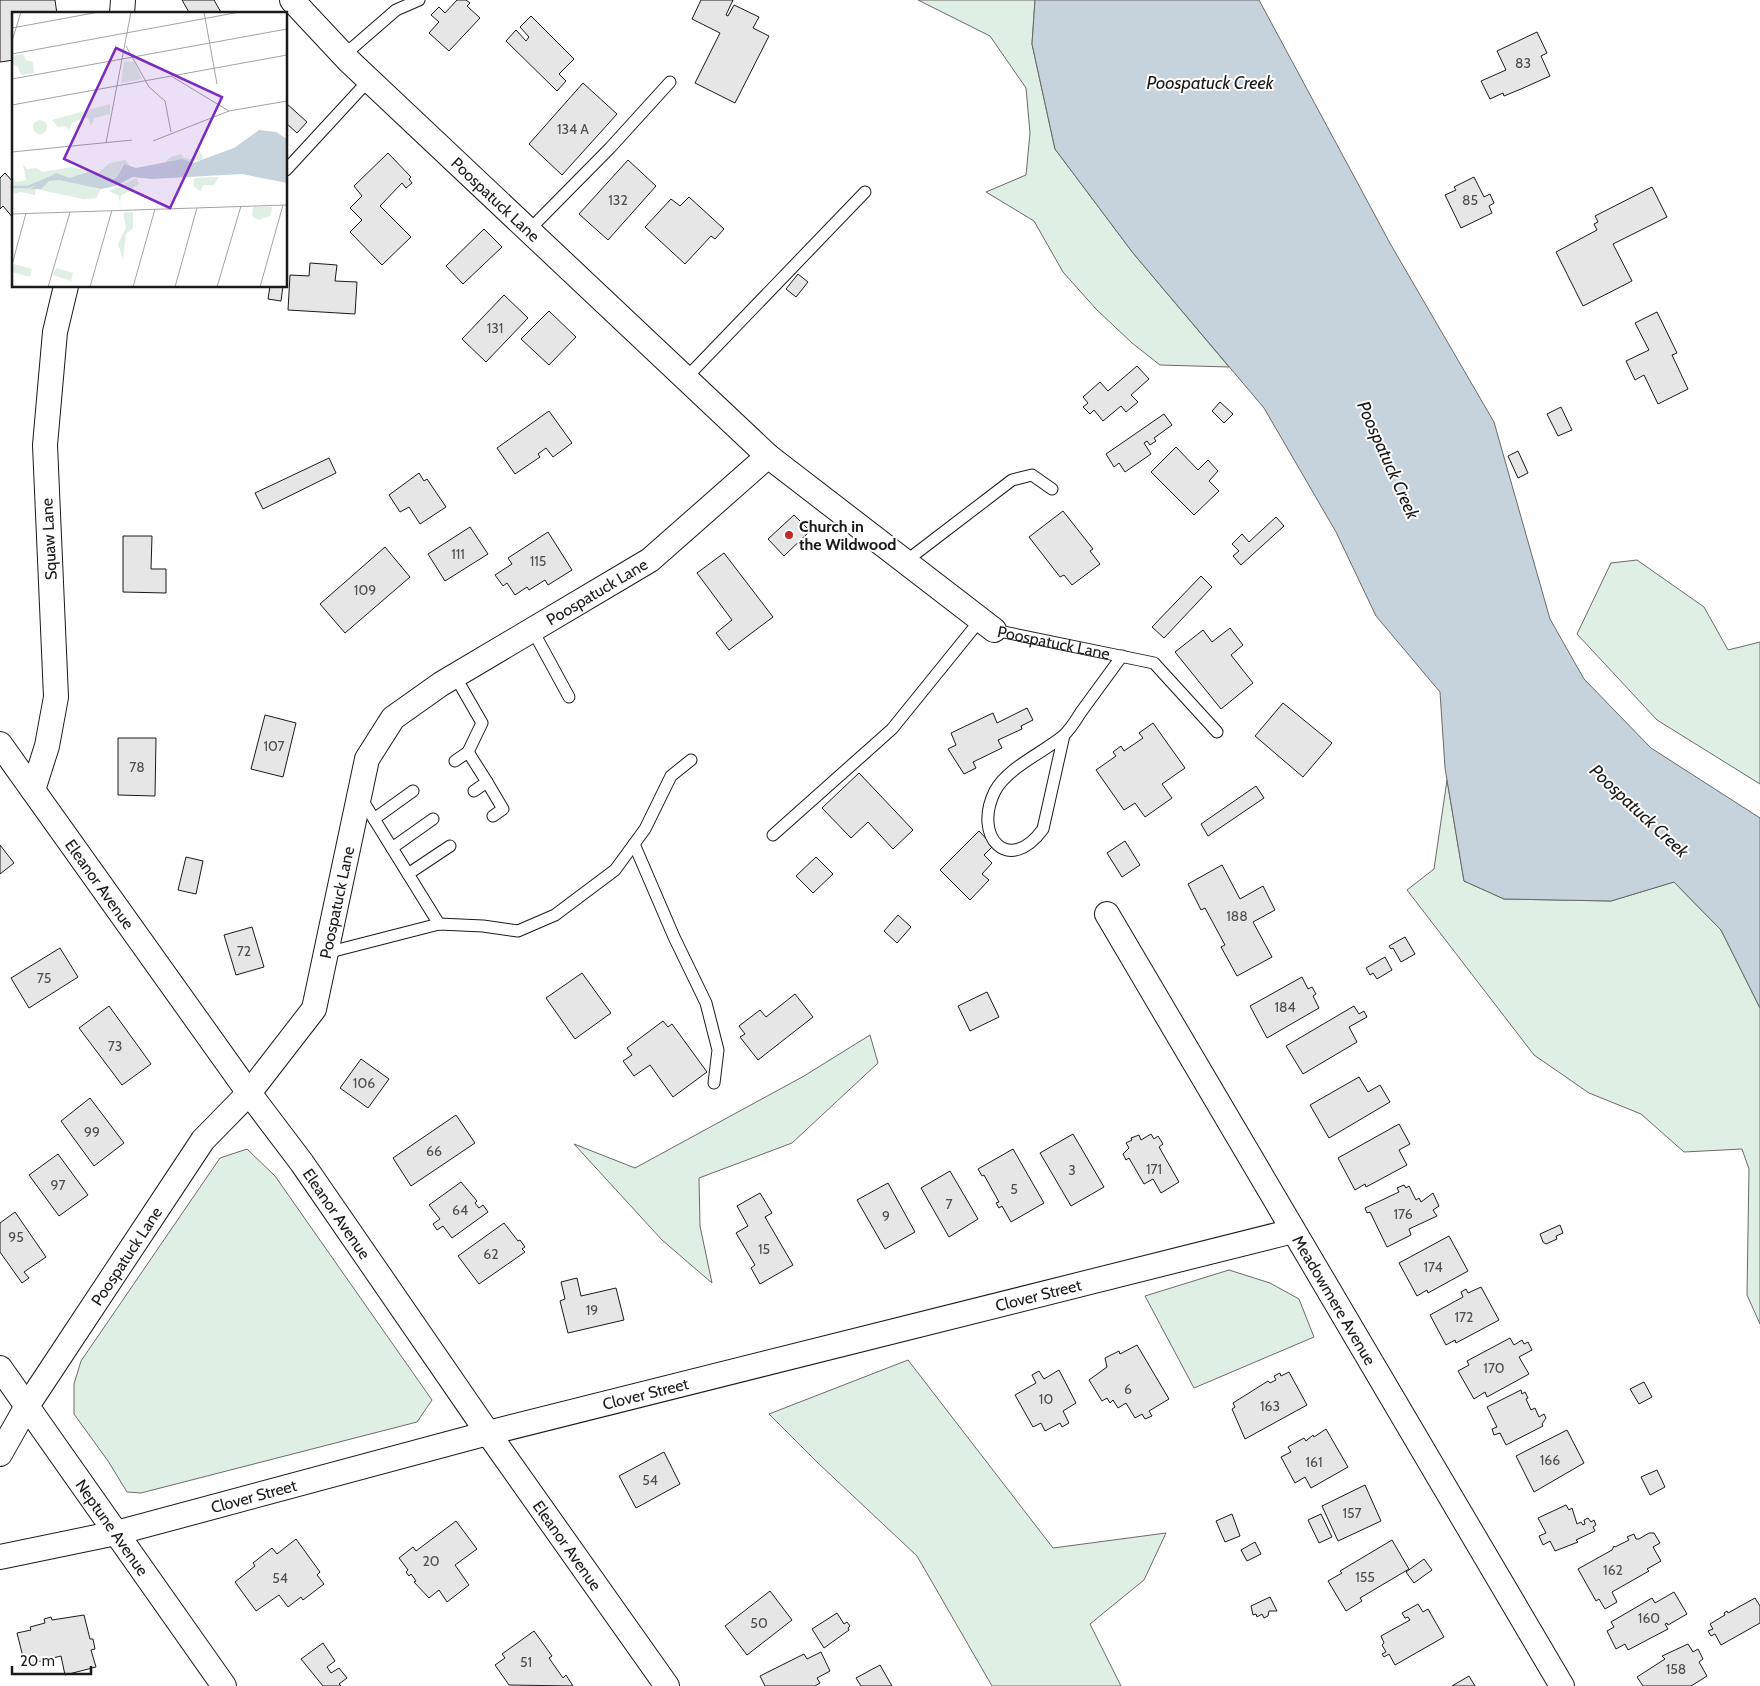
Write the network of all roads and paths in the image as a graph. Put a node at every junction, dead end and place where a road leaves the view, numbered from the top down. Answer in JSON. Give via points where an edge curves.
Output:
{"nodes":[{"id":1,"x":292,"y":0,"type":"edge"},
{"id":2,"x":419,"y":0,"type":"edge"},
{"id":3,"x":343,"y":56,"type":"junction"},
{"id":4,"x":369,"y":80,"type":"junction"},
{"id":5,"x":670,"y":82,"type":"dead end"},
{"id":6,"x":288,"y":168,"type":"edge"},
{"id":7,"x":865,"y":192,"type":"dead end"},
{"id":8,"x":530,"y":229,"type":"junction"},
{"id":9,"x":66,"y":288,"type":"edge"},
{"id":10,"x":686,"y":378,"type":"junction"},
{"id":11,"x":768,"y":456,"type":"junction"},
{"id":12,"x":1052,"y":489,"type":"dead end"},
{"id":13,"x":906,"y":562,"type":"junction"},
{"id":14,"x":988,"y":624,"type":"junction"},
{"id":15,"x":533,"y":631,"type":"junction"},
{"id":16,"x":1122,"y":656,"type":"junction"},
{"id":17,"x":455,"y":676,"type":"junction"},
{"id":18,"x":569,"y":697,"type":"dead end"},
{"id":19,"x":1217,"y":732,"type":"dead end"},
{"id":20,"x":1064,"y":735,"type":"junction"},
{"id":21,"x":0,"y":744,"type":"edge"},
{"id":22,"x":468,"y":752,"type":"junction"},
{"id":23,"x":691,"y":760,"type":"dead end"},
{"id":24,"x":455,"y":761,"type":"dead end"},
{"id":25,"x":487,"y":782,"type":"junction"},
{"id":26,"x":33,"y":790,"type":"junction"},
{"id":27,"x":413,"y":791,"type":"dead end"},
{"id":28,"x":474,"y":791,"type":"dead end"},
{"id":29,"x":359,"y":795,"type":"junction"},
{"id":30,"x":494,"y":816,"type":"dead end"},
{"id":31,"x":374,"y":819,"type":"junction"},
{"id":32,"x":433,"y":819,"type":"dead end"},
{"id":33,"x":773,"y":835,"type":"dead end"},
{"id":34,"x":634,"y":844,"type":"junction"},
{"id":35,"x":450,"y":846,"type":"dead end"},
{"id":36,"x":392,"y":848,"type":"junction"},
{"id":37,"x":408,"y":874,"type":"junction"},
{"id":38,"x":1107,"y":914,"type":"dead end"},
{"id":39,"x":439,"y":924,"type":"junction"},
{"id":40,"x":326,"y":953,"type":"junction"},
{"id":41,"x":714,"y":1083,"type":"dead end"},
{"id":42,"x":248,"y":1093,"type":"junction"},
{"id":43,"x":1293,"y":1231,"type":"junction"},
{"id":44,"x":0,"y":1368,"type":"edge"},
{"id":45,"x":27,"y":1406,"type":"junction"},
{"id":46,"x":488,"y":1433,"type":"junction"},
{"id":47,"x":0,"y":1454,"type":"edge"},
{"id":48,"x":116,"y":1533,"type":"junction"},
{"id":49,"x":0,"y":1557,"type":"edge"},
{"id":50,"x":224,"y":1686,"type":"edge"},
{"id":51,"x":667,"y":1686,"type":"edge"},
{"id":52,"x":1562,"y":1686,"type":"edge"}],
"edges":[{"from":1,"to":3,"type":"street","name":"Poospatuck Lane"},
{"from":2,"to":3,"type":"lane","via":[[396,10]]},
{"from":3,"to":4,"type":"street","name":"Poospatuck Lane"},
{"from":4,"to":6,"type":"lane"},
{"from":4,"to":8,"type":"street","name":"Poospatuck Lane"},
{"from":5,"to":8,"type":"lane"},
{"from":7,"to":10,"type":"lane"},
{"from":8,"to":10,"type":"street","name":"Poospatuck Lane"},
{"from":9,"to":26,"type":"street","name":"Squaw Lane","via":[[55,332],[45,445],[56,697],[47,746]]},
{"from":10,"to":11,"type":"street","name":"Poospatuck Lane"},
{"from":11,"to":13,"type":"street","name":"Poospatuck Lane"},
{"from":11,"to":15,"type":"street","name":"Poospatuck Lane","via":[[650,560]]},
{"from":12,"to":13,"type":"lane","via":[[1032,475],[1012,480]]},
{"from":13,"to":14,"type":"street","name":"Poospatuck Lane"},
{"from":14,"to":16,"type":"lane","name":"Poospatuck Lane"},
{"from":14,"to":33,"type":"lane","via":[[892,729]]},
{"from":15,"to":17,"type":"street","name":"Poospatuck Lane"},
{"from":15,"to":18,"type":"lane"},
{"from":16,"to":19,"type":"lane","name":"Poospatuck Lane","via":[[1154,663]]},
{"from":16,"to":20,"type":"lane"},
{"from":17,"to":22,"type":"lane","via":[[482,723]]},
{"from":17,"to":29,"type":"street","name":"Poospatuck Lane","via":[[393,718],[367,759]]},
{"from":20,"to":20,"type":"lane","via":[[1023,762],[996,789],[987,810],[986,822],[998,846],[1009,851],[1023,848],[1043,829]]},
{"from":21,"to":26,"type":"street","name":"Eleanor Avenue"},
{"from":22,"to":24,"type":"lane"},
{"from":22,"to":25,"type":"lane"},
{"from":23,"to":34,"type":"lane","via":[[671,776]]},
{"from":25,"to":28,"type":"lane"},
{"from":25,"to":30,"type":"lane","via":[[503,809]]},
{"from":26,"to":42,"type":"street","name":"Eleanor Avenue"},
{"from":27,"to":31,"type":"lane"},
{"from":29,"to":31,"type":"lane"},
{"from":29,"to":40,"type":"street","name":"Poospatuck Lane"},
{"from":31,"to":36,"type":"lane"},
{"from":32,"to":36,"type":"lane"},
{"from":34,"to":39,"type":"lane","via":[[615,870],[555,915],[518,931]]},
{"from":34,"to":41,"type":"lane","via":[[706,1003],[718,1050]]},
{"from":35,"to":37,"type":"lane"},
{"from":36,"to":37,"type":"lane"},
{"from":37,"to":39,"type":"lane"},
{"from":38,"to":43,"type":"street","name":"Meadowmere Avenue"},
{"from":39,"to":40,"type":"lane"},
{"from":40,"to":42,"type":"street","name":"Poospatuck Lane","via":[[314,1009]]},
{"from":42,"to":45,"type":"street","name":"Poospatuck Lane","via":[[204,1140]]},
{"from":42,"to":46,"type":"street","name":"Eleanor Avenue","via":[[302,1163]]},
{"from":43,"to":46,"type":"street","name":"Clover Street"},
{"from":43,"to":52,"type":"street","name":"Meadowmere Avenue"},
{"from":44,"to":45,"type":"street","name":"Neptune Avenue"},
{"from":45,"to":47,"type":"street","name":"Poospatuck Lane"},
{"from":45,"to":48,"type":"street","name":"Neptune Avenue"},
{"from":46,"to":48,"type":"street","name":"Clover Street"},
{"from":46,"to":51,"type":"street","name":"Eleanor Avenue"},
{"from":48,"to":49,"type":"street","name":"Clover Street"},
{"from":48,"to":50,"type":"street","name":"Neptune Avenue"}]}
